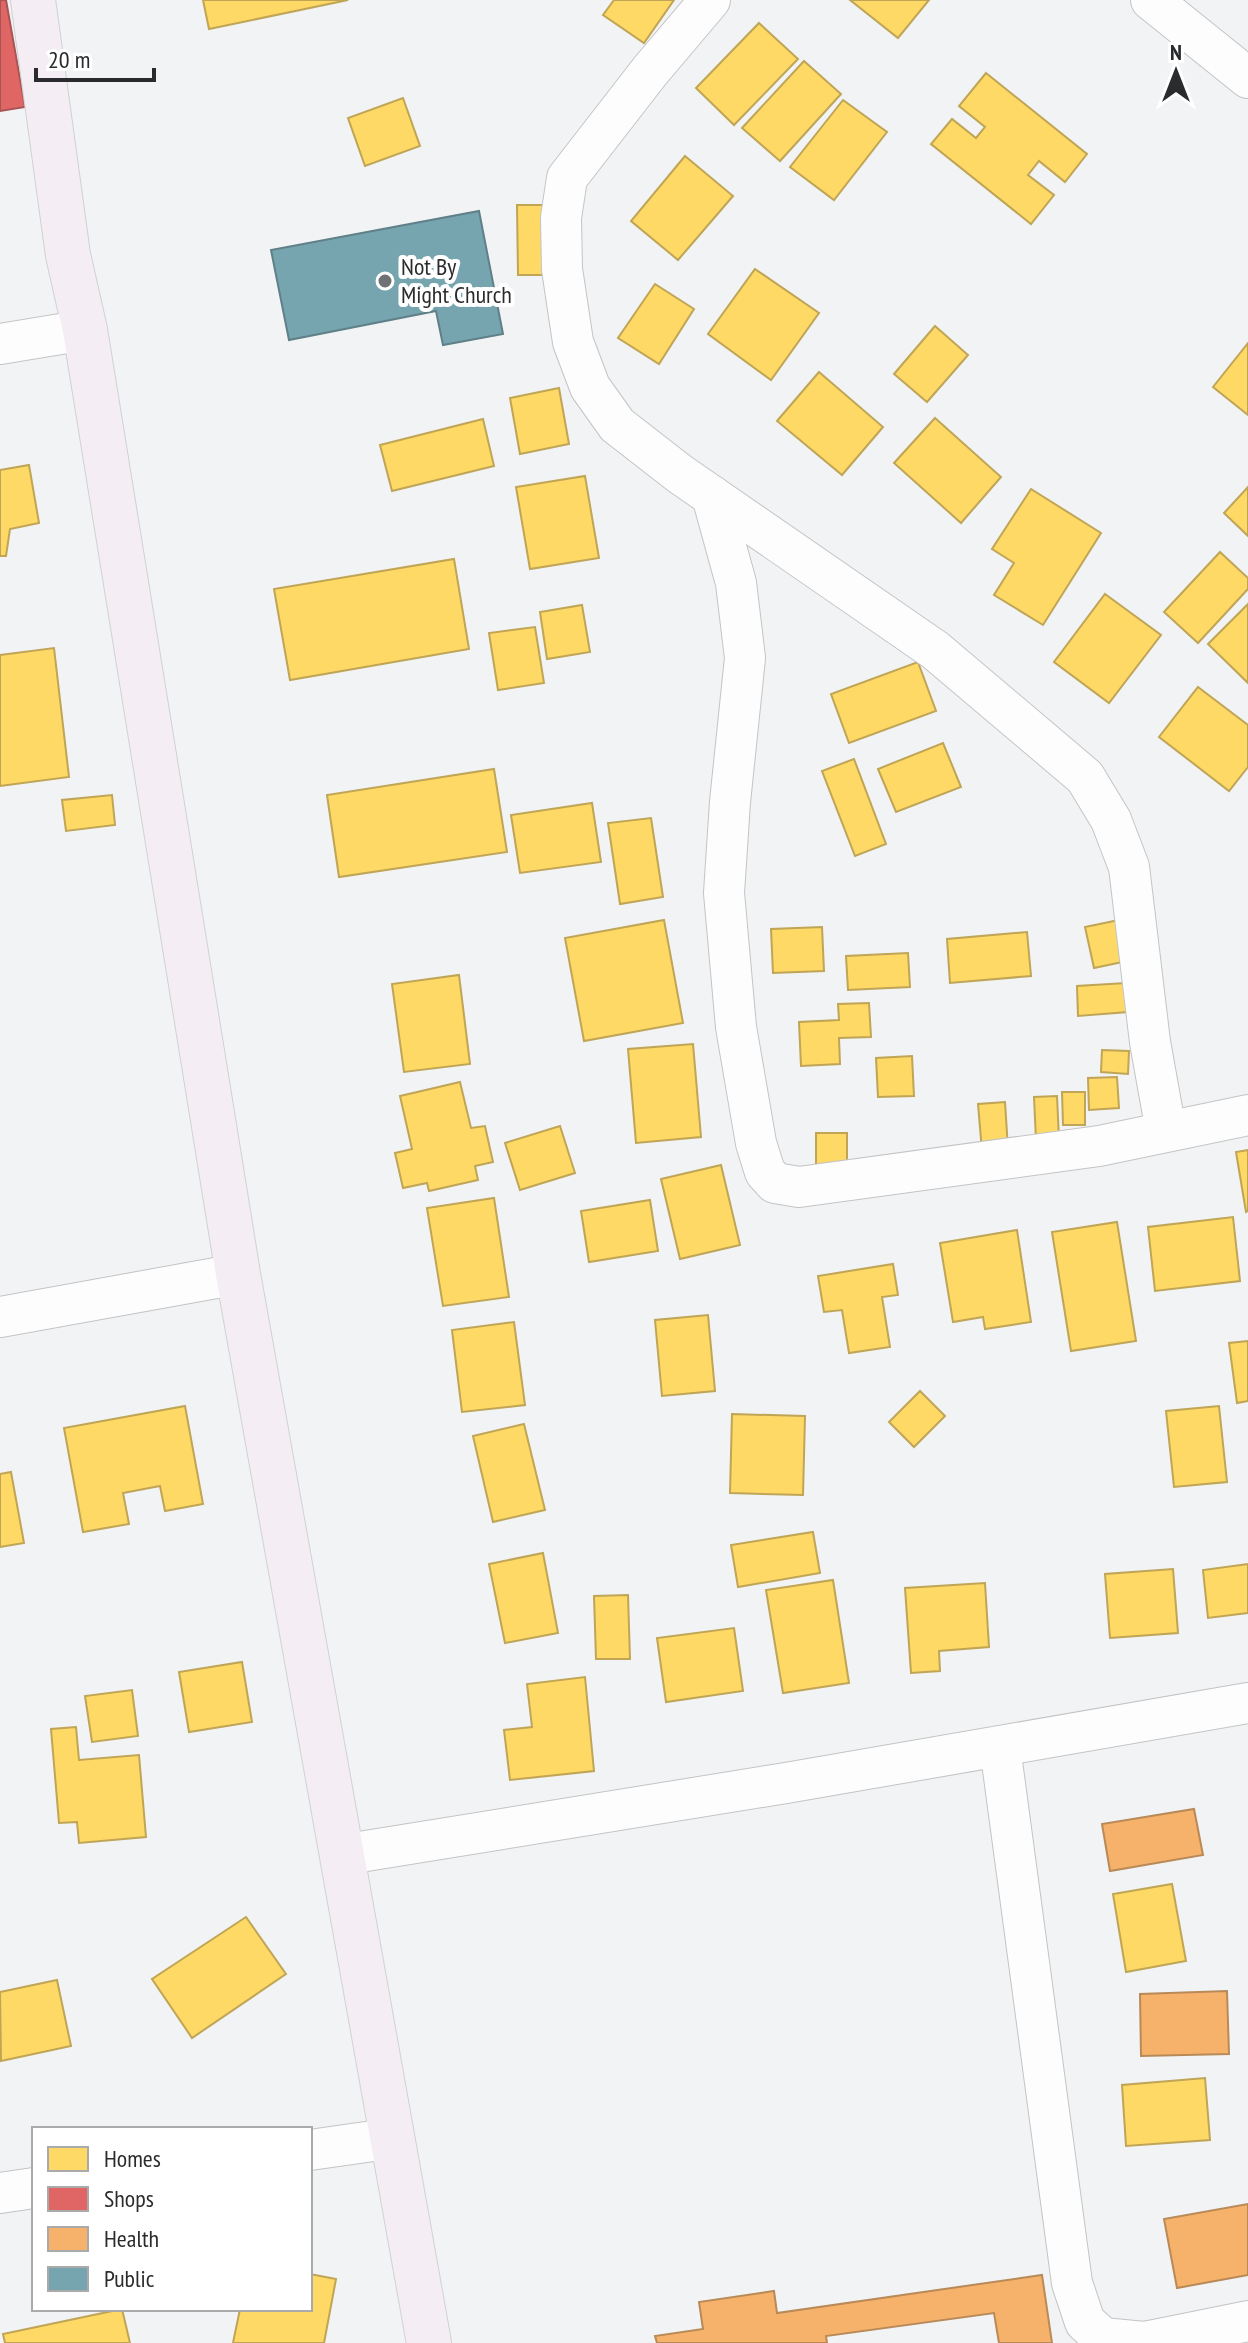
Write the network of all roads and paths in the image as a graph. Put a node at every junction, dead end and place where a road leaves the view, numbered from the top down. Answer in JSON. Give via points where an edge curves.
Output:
{"nodes":[{"id":1,"x":33,"y":0,"type":"edge"},
{"id":2,"x":710,"y":0,"type":"edge"},
{"id":3,"x":1151,"y":0,"type":"edge"},
{"id":4,"x":1248,"y":78,"type":"edge"},
{"id":5,"x":85,"y":330,"type":"junction"},
{"id":6,"x":0,"y":344,"type":"edge"},
{"id":7,"x":712,"y":496,"type":"junction"},
{"id":8,"x":1248,"y":1115,"type":"edge"},
{"id":9,"x":1166,"y":1131,"type":"junction"},
{"id":10,"x":238,"y":1274,"type":"junction"},
{"id":11,"x":0,"y":1317,"type":"edge"},
{"id":12,"x":1248,"y":1703,"type":"edge"},
{"id":13,"x":1000,"y":1747,"type":"junction"},
{"id":14,"x":341,"y":1855,"type":"junction"},
{"id":15,"x":394,"y":2138,"type":"junction"},
{"id":16,"x":312,"y":2150,"type":"edge"},
{"id":17,"x":32,"y":2188,"type":"edge"},
{"id":18,"x":0,"y":2193,"type":"edge"},
{"id":19,"x":1248,"y":2321,"type":"edge"},
{"id":20,"x":429,"y":2343,"type":"edge"}],
"edges":[{"from":1,"to":5,"type":"main road","via":[[68,255]]},
{"from":2,"to":7,"type":"street","via":[[567,178],[561,218],[573,342],[590,387],[617,425]]},
{"from":3,"to":4,"type":"street"},
{"from":5,"to":6,"type":"street"},
{"from":5,"to":10,"type":"main road"},
{"from":7,"to":9,"type":"street","via":[[935,650],[1085,777],[1111,820],[1129,867]]},
{"from":7,"to":9,"type":"street","via":[[736,583],[745,658],[724,893],[736,1027],[765,1172],[775,1183],[799,1187],[1099,1146]]},
{"from":8,"to":9,"type":"street"},
{"from":10,"to":11,"type":"street"},
{"from":10,"to":14,"type":"main road"},
{"from":12,"to":13,"type":"street"},
{"from":13,"to":14,"type":"street"},
{"from":13,"to":19,"type":"street","via":[[1072,2283],[1085,2322],[1103,2338],[1144,2342]]},
{"from":14,"to":15,"type":"main road"},
{"from":15,"to":16,"type":"street"},
{"from":15,"to":20,"type":"main road"},
{"from":17,"to":18,"type":"street"}]}
